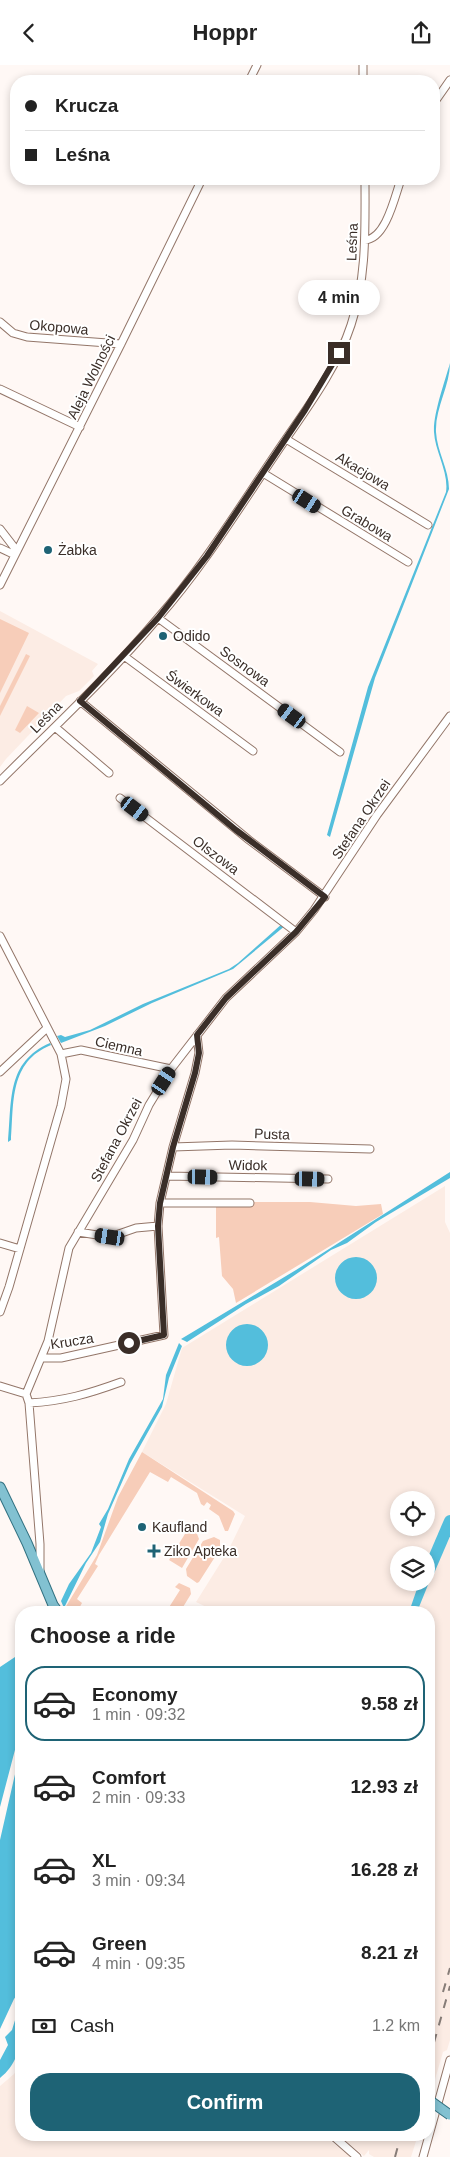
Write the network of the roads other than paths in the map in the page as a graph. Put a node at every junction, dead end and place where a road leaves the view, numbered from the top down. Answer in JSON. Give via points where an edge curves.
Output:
{"nodes":[{"id":1,"x":450,"y":80,"type":"edge"},
{"id":2,"x":440,"y":94,"type":"edge"},
{"id":3,"x":199,"y":185,"type":"edge"},
{"id":4,"x":364,"y":185,"type":"edge"},
{"id":5,"x":399,"y":185,"type":"edge"},
{"id":6,"x":365,"y":241,"type":"junction"},
{"id":7,"x":0,"y":322,"type":"edge"},
{"id":8,"x":121,"y":344,"type":"junction"},
{"id":9,"x":0,"y":389,"type":"edge"},
{"id":10,"x":80,"y":427,"type":"junction"},
{"id":11,"x":286,"y":439,"type":"junction"},
{"id":12,"x":263,"y":473,"type":"junction"},
{"id":13,"x":428,"y":525,"type":"dead end"},
{"id":14,"x":0,"y":529,"type":"edge"},
{"id":15,"x":0,"y":548,"type":"edge"},
{"id":16,"x":16,"y":553,"type":"junction"},
{"id":17,"x":408,"y":562,"type":"dead end"},
{"id":18,"x":0,"y":585,"type":"edge"},
{"id":19,"x":158,"y":618,"type":"junction"},
{"id":20,"x":124,"y":656,"type":"junction"},
{"id":21,"x":80,"y":701,"type":"junction"},
{"id":22,"x":450,"y":716,"type":"edge"},
{"id":23,"x":55,"y":727,"type":"junction"},
{"id":24,"x":253,"y":751,"type":"dead end"},
{"id":25,"x":340,"y":752,"type":"dead end"},
{"id":26,"x":109,"y":773,"type":"dead end"},
{"id":27,"x":0,"y":781,"type":"edge"},
{"id":28,"x":120,"y":798,"type":"dead end"},
{"id":29,"x":325,"y":897,"type":"junction"},
{"id":30,"x":294,"y":930,"type":"junction"},
{"id":31,"x":0,"y":936,"type":"edge"},
{"id":32,"x":47,"y":1028,"type":"junction"},
{"id":33,"x":197,"y":1035,"type":"junction"},
{"id":34,"x":59,"y":1051,"type":"junction"},
{"id":35,"x":171,"y":1069,"type":"junction"},
{"id":36,"x":0,"y":1072,"type":"edge"},
{"id":37,"x":173,"y":1147,"type":"junction"},
{"id":38,"x":370,"y":1149,"type":"dead end"},
{"id":39,"x":167,"y":1176,"type":"junction"},
{"id":40,"x":328,"y":1179,"type":"dead end"},
{"id":41,"x":160,"y":1203,"type":"junction"},
{"id":42,"x":250,"y":1203,"type":"dead end"},
{"id":43,"x":158,"y":1226,"type":"junction"},
{"id":44,"x":78,"y":1232,"type":"junction"},
{"id":45,"x":0,"y":1243,"type":"edge"},
{"id":46,"x":20,"y":1249,"type":"junction"},
{"id":47,"x":0,"y":1312,"type":"edge"},
{"id":48,"x":42,"y":1358,"type":"junction"},
{"id":49,"x":122,"y":1382,"type":"dead end"},
{"id":50,"x":0,"y":1385,"type":"edge"},
{"id":51,"x":26,"y":1394,"type":"junction"},
{"id":52,"x":29,"y":1403,"type":"junction"},
{"id":53,"x":0,"y":1487,"type":"edge"},
{"id":54,"x":40,"y":1574,"type":"junction"},
{"id":55,"x":55,"y":1606,"type":"edge"},
{"id":56,"x":450,"y":2060,"type":"edge"},
{"id":57,"x":435,"y":2104,"type":"edge"},
{"id":58,"x":435,"y":2114,"type":"edge"},
{"id":59,"x":450,"y":2115,"type":"edge"},
{"id":60,"x":339,"y":2141,"type":"edge"},
{"id":61,"x":427,"y":2141,"type":"edge"},
{"id":62,"x":357,"y":2157,"type":"edge"},
{"id":63,"x":423,"y":2157,"type":"edge"}],
"edges":[{"from":1,"to":2,"type":"street"},
{"from":3,"to":8,"type":"street","name":"Aleja Wolności"},
{"from":4,"to":6,"type":"street","name":"Leśna"},
{"from":5,"to":6,"type":"street","via":[[383,227],[372,240]]},
{"from":6,"to":11,"type":"street","name":"Leśna","via":[[361,287],[347,335],[334,363]]},
{"from":7,"to":8,"type":"street","name":"Okopowa","via":[[13,333],[27,337]]},
{"from":8,"to":10,"type":"street","name":"Aleja Wolności"},
{"from":9,"to":10,"type":"street"},
{"from":10,"to":16,"type":"street","name":"Aleja Wolności"},
{"from":11,"to":12,"type":"street","name":"Leśna"},
{"from":11,"to":13,"type":"street","name":"Akacjowa"},
{"from":12,"to":17,"type":"street","name":"Grabowa"},
{"from":12,"to":19,"type":"street","name":"Leśna","via":[[207,556]]},
{"from":14,"to":16,"type":"street"},
{"from":15,"to":16,"type":"street"},
{"from":16,"to":18,"type":"street","name":"Aleja Wolności"},
{"from":19,"to":20,"type":"street","name":"Leśna"},
{"from":19,"to":25,"type":"street","name":"Sosnowa"},
{"from":20,"to":21,"type":"street","name":"Leśna"},
{"from":20,"to":24,"type":"street","name":"Świerkowa"},
{"from":21,"to":23,"type":"street","name":"Leśna"},
{"from":21,"to":29,"type":"street","via":[[236,830]]},
{"from":22,"to":29,"type":"street","name":"Stefana Okrzei","via":[[377,815]]},
{"from":23,"to":26,"type":"street"},
{"from":23,"to":27,"type":"street","name":"Leśna"},
{"from":28,"to":30,"type":"street","name":"Olszowa"},
{"from":29,"to":30,"type":"street","name":"Stefana Okrzei"},
{"from":30,"to":33,"type":"street","name":"Stefana Okrzei","via":[[226,998]]},
{"from":31,"to":32,"type":"street"},
{"from":32,"to":34,"type":"street"},
{"from":32,"to":36,"type":"street"},
{"from":33,"to":35,"type":"street","name":"Stefana Okrzei"},
{"from":33,"to":37,"type":"street","via":[[199,1053],[195,1073]]},
{"from":34,"to":35,"type":"street","name":"Ciemna","via":[[81,1050]]},
{"from":34,"to":46,"type":"street","via":[[65,1071],[65,1091]]},
{"from":35,"to":44,"type":"street","name":"Stefana Okrzei"},
{"from":37,"to":38,"type":"street","name":"Pusta","via":[[232,1145]]},
{"from":37,"to":39,"type":"street"},
{"from":39,"to":40,"type":"street","name":"Widok"},
{"from":39,"to":41,"type":"street"},
{"from":41,"to":42,"type":"street"},
{"from":41,"to":43,"type":"street"},
{"from":43,"to":44,"type":"street","via":[[110,1237]]},
{"from":43,"to":48,"type":"street","name":"Krucza","via":[[164,1335],[61,1358]]},
{"from":44,"to":48,"type":"street","name":"Stefana Okrzei","via":[[68,1248]]},
{"from":45,"to":46,"type":"street"},
{"from":46,"to":47,"type":"street"},
{"from":48,"to":51,"type":"street","name":"Stefana Okrzei"},
{"from":49,"to":52,"type":"street","via":[[88,1394]]},
{"from":50,"to":51,"type":"street"},
{"from":51,"to":52,"type":"street"},
{"from":52,"to":54,"type":"street"},
{"from":53,"to":54,"type":"main road"},
{"from":54,"to":55,"type":"main road"},
{"from":56,"to":58,"type":"street"},
{"from":57,"to":59,"type":"main road","bridge":true},
{"from":60,"to":62,"type":"street"},
{"from":61,"to":63,"type":"street"}]}
